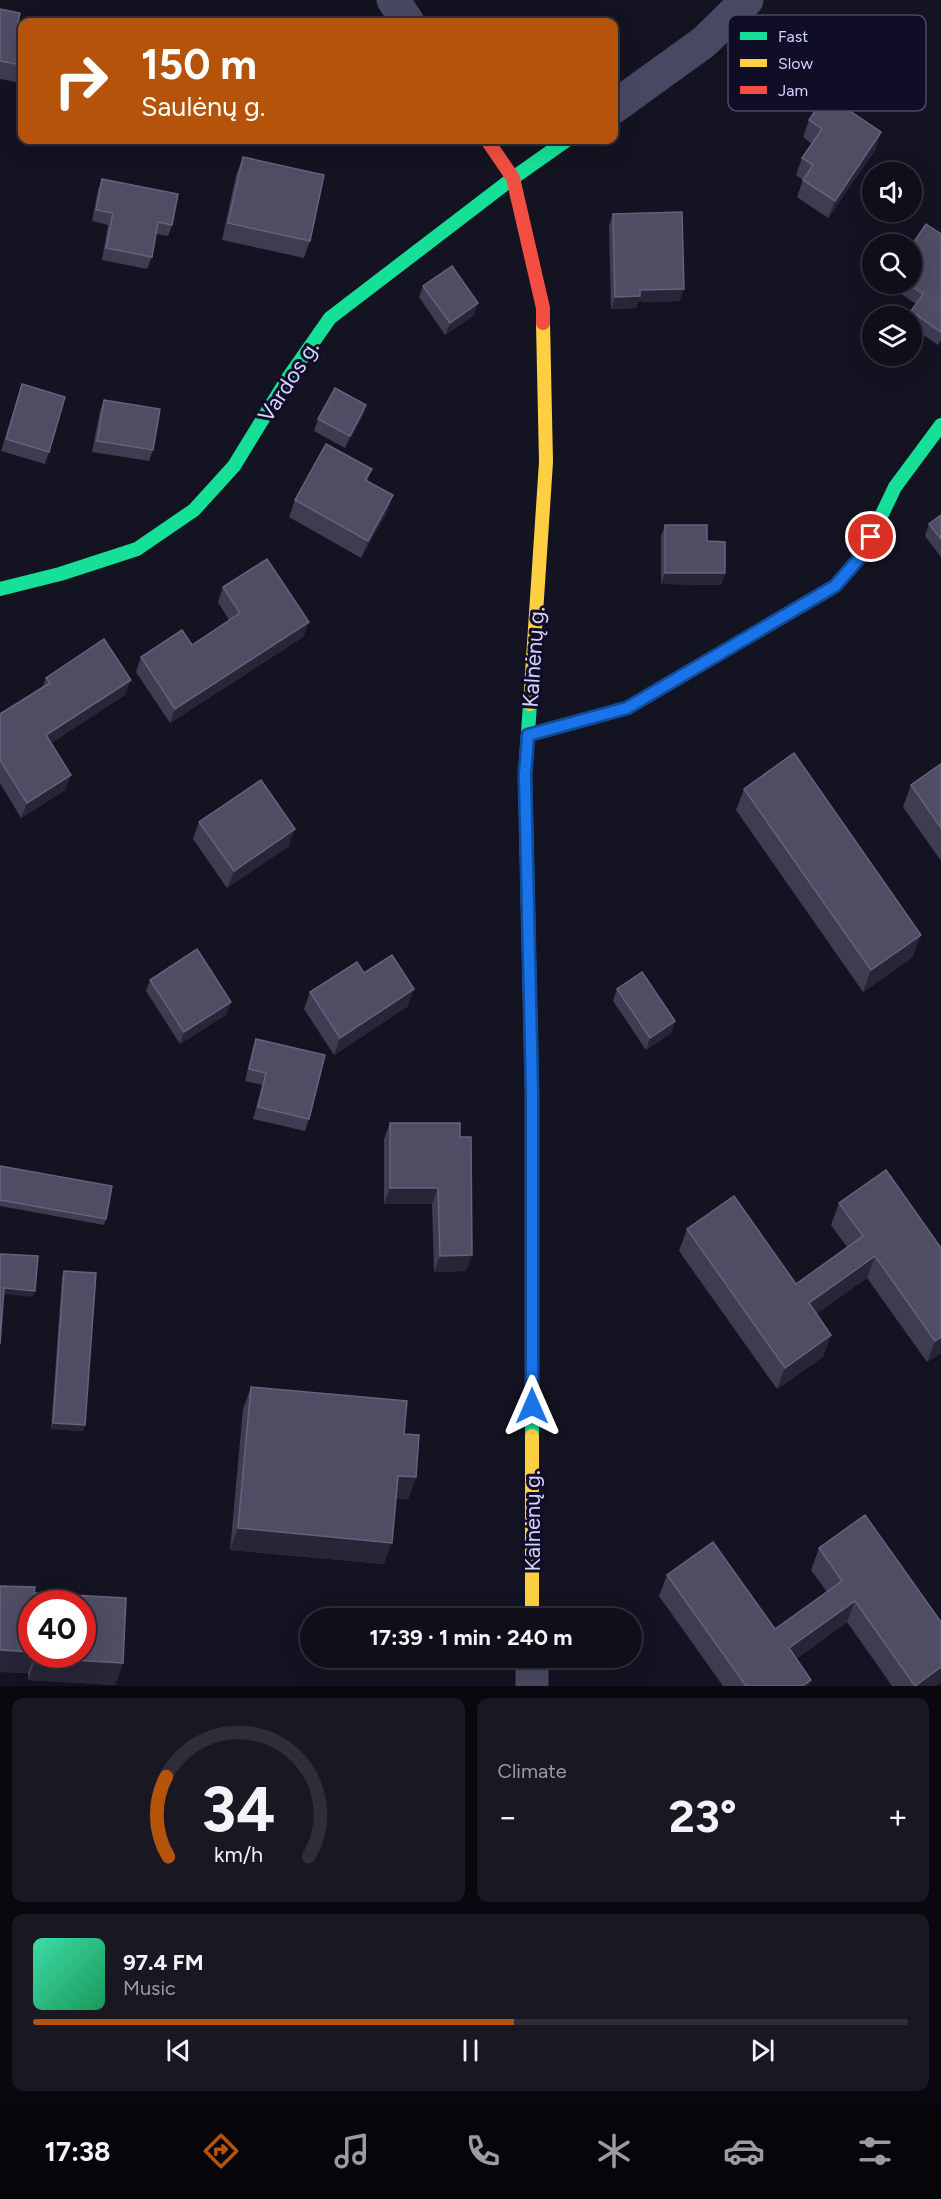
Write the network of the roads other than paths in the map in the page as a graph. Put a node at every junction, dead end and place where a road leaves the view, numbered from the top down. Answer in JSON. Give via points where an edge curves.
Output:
{"nodes":[{"id":1,"x":393,"y":0,"type":"edge"},
{"id":2,"x":747,"y":0,"type":"edge"},
{"id":3,"x":732,"y":15,"type":"edge"},
{"id":4,"x":405,"y":18,"type":"edge"},
{"id":5,"x":728,"y":19,"type":"edge"},
{"id":6,"x":618,"y":104,"type":"edge"},
{"id":7,"x":490,"y":144,"type":"edge"},
{"id":8,"x":561,"y":144,"type":"edge"},
{"id":9,"x":513,"y":178,"type":"junction"},
{"id":10,"x":941,"y":425,"type":"edge"},
{"id":11,"x":0,"y":589,"type":"edge"},
{"id":12,"x":528,"y":735,"type":"junction"},
{"id":13,"x":532,"y":1608,"type":"edge"},
{"id":14,"x":532,"y":1668,"type":"edge"},
{"id":15,"x":532,"y":1686,"type":"edge"}],
"edges":[{"from":1,"to":4,"type":"street"},
{"from":2,"to":3,"type":"street"},
{"from":5,"to":6,"type":"street","via":[[704,42]]},
{"from":7,"to":9,"type":"street","name":"Kalnėnų g."},
{"from":8,"to":9,"type":"street","name":"Vardos g."},
{"from":9,"to":11,"type":"street","name":"Vardos g.","via":[[330,318],[234,466],[194,510],[137,549]]},
{"from":9,"to":12,"type":"street","name":"Kalnėnų g.","via":[[543,308],[546,462]]},
{"from":10,"to":12,"type":"street","via":[[895,487],[863,554],[835,586],[627,708]]},
{"from":12,"to":13,"type":"street","name":"Kalnėnų g.","via":[[525,775],[532,1091]]},
{"from":14,"to":15,"type":"street"}]}
